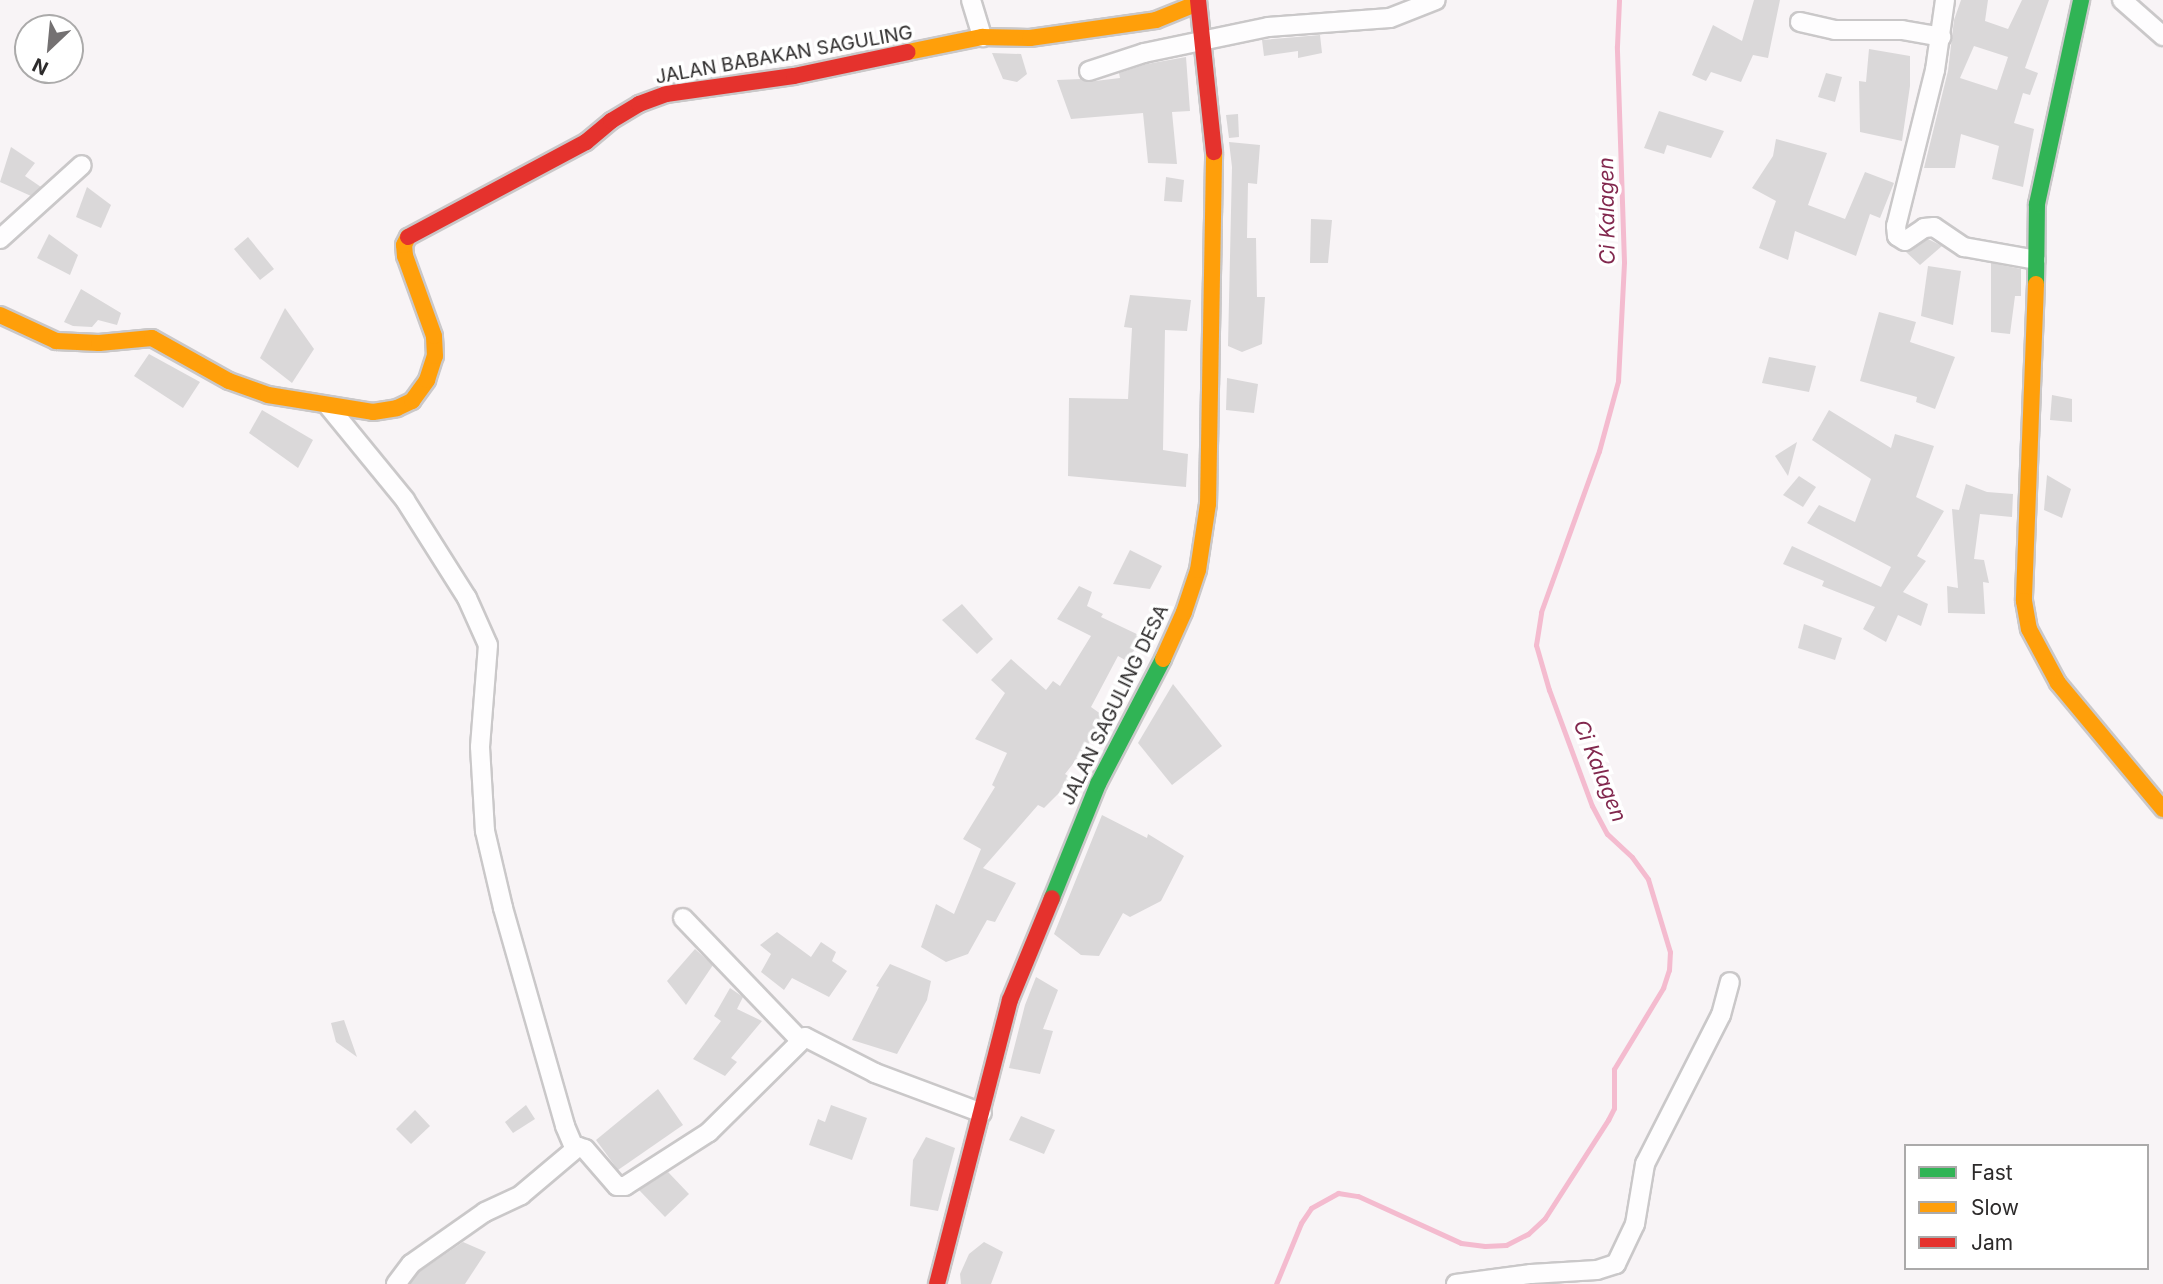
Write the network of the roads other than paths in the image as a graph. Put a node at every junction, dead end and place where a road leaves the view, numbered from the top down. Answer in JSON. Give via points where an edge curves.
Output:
{"nodes":[{"id":1,"x":971,"y":0,"type":"edge"},
{"id":2,"x":1436,"y":0,"type":"edge"},
{"id":3,"x":1945,"y":0,"type":"edge"},
{"id":4,"x":2081,"y":0,"type":"edge"},
{"id":5,"x":2122,"y":0,"type":"edge"},
{"id":6,"x":1198,"y":2,"type":"edge"},
{"id":7,"x":1800,"y":22,"type":"dead end"},
{"id":8,"x":2163,"y":36,"type":"edge"},
{"id":9,"x":982,"y":37,"type":"junction"},
{"id":10,"x":1941,"y":37,"type":"junction"},
{"id":11,"x":1200,"y":40,"type":"junction"},
{"id":12,"x":1089,"y":71,"type":"dead end"},
{"id":13,"x":82,"y":164,"type":"dead end"},
{"id":14,"x":0,"y":239,"type":"edge"},
{"id":15,"x":2036,"y":260,"type":"junction"},
{"id":16,"x":0,"y":315,"type":"edge"},
{"id":17,"x":329,"y":407,"type":"junction"},
{"id":18,"x":2163,"y":809,"type":"edge"},
{"id":19,"x":683,"y":918,"type":"dead end"},
{"id":20,"x":1731,"y":982,"type":"dead end"},
{"id":21,"x":799,"y":1039,"type":"junction"},
{"id":22,"x":982,"y":1113,"type":"junction"},
{"id":23,"x":575,"y":1149,"type":"junction"},
{"id":24,"x":396,"y":1284,"type":"edge"},
{"id":25,"x":937,"y":1284,"type":"edge"},
{"id":26,"x":1457,"y":1284,"type":"edge"}],
"edges":[{"from":1,"to":9,"type":"street"},
{"from":2,"to":11,"type":"street","via":[[1390,18],[1268,27]]},
{"from":3,"to":10,"type":"street"},
{"from":4,"to":15,"type":"street","via":[[2037,204]]},
{"from":5,"to":8,"type":"street"},
{"from":6,"to":9,"type":"street","name":"JALAN BABAKAN SAGULING","via":[[1156,20],[1105,29],[1030,38]]},
{"from":6,"to":11,"type":"street","name":"JALAN SAGULING DESA"},
{"from":7,"to":10,"type":"street","via":[[1835,30],[1902,30]]},
{"from":9,"to":17,"type":"street","name":"JALAN BABAKAN SAGULING","via":[[794,76],[666,94],[639,104],[586,142],[409,236],[405,256],[434,336],[435,356],[427,380],[412,401],[397,408],[373,412]]},
{"from":10,"to":15,"type":"street","via":[[1897,236],[1905,241],[1934,227],[1964,247]]},
{"from":11,"to":12,"type":"street"},
{"from":11,"to":22,"type":"street","name":"JALAN SAGULING DESA","via":[[1216,167],[1208,504],[1198,570],[1169,646],[1098,784],[1049,897],[1010,1000]]},
{"from":13,"to":14,"type":"street"},
{"from":15,"to":18,"type":"street","via":[[2024,601],[2029,629],[2058,683]]},
{"from":16,"to":17,"type":"street","via":[[56,341],[152,338],[229,381],[268,395]]},
{"from":17,"to":23,"type":"street","via":[[405,500],[467,598],[488,645],[480,747],[485,831],[503,908]]},
{"from":19,"to":21,"type":"street"},
{"from":20,"to":26,"type":"street","via":[[1721,1015],[1645,1164],[1635,1224],[1616,1264],[1597,1270]]},
{"from":21,"to":22,"type":"street","via":[[808,1037],[875,1073]]},
{"from":21,"to":23,"type":"street","via":[[709,1132],[625,1186],[617,1186],[583,1147]]},
{"from":22,"to":25,"type":"street","name":"JALAN SAGULING DESA"},
{"from":23,"to":24,"type":"street","via":[[521,1195],[485,1212],[411,1264]]}]}
